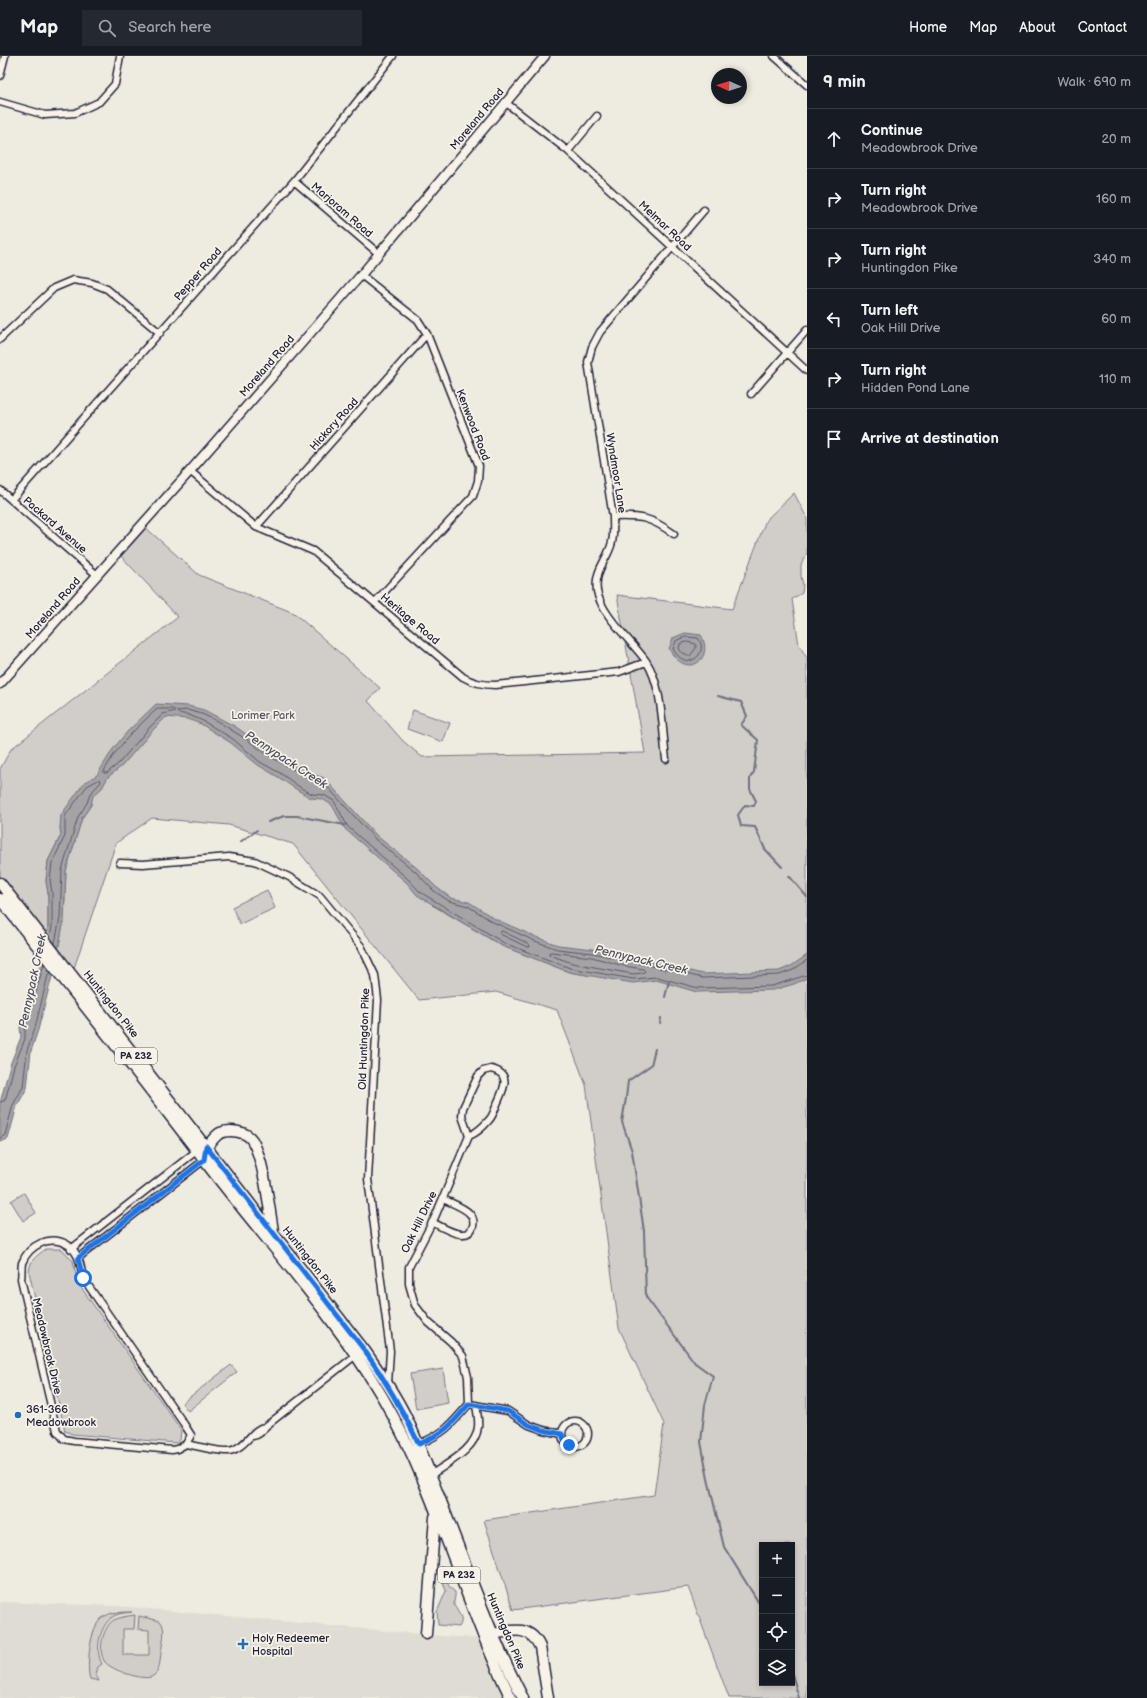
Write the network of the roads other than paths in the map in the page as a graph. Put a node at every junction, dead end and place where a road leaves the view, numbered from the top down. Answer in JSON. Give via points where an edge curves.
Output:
{"nodes":[{"id":1,"x":5,"y":56,"type":"edge"},
{"id":2,"x":120,"y":56,"type":"edge"},
{"id":3,"x":393,"y":56,"type":"edge"},
{"id":4,"x":545,"y":56,"type":"edge"},
{"id":5,"x":774,"y":56,"type":"edge"},
{"id":6,"x":0,"y":76,"type":"edge"},
{"id":7,"x":807,"y":85,"type":"edge"},
{"id":8,"x":0,"y":102,"type":"edge"},
{"id":9,"x":505,"y":102,"type":"junction"},
{"id":10,"x":597,"y":116,"type":"dead end"},
{"id":11,"x":568,"y":150,"type":"junction"},
{"id":12,"x":294,"y":181,"type":"junction"},
{"id":13,"x":704,"y":210,"type":"dead end"},
{"id":14,"x":673,"y":246,"type":"junction"},
{"id":15,"x":378,"y":254,"type":"junction"},
{"id":16,"x":361,"y":274,"type":"junction"},
{"id":17,"x":807,"y":330,"type":"edge"},
{"id":18,"x":160,"y":333,"type":"junction"},
{"id":19,"x":427,"y":334,"type":"junction"},
{"id":20,"x":0,"y":339,"type":"edge"},
{"id":21,"x":787,"y":354,"type":"junction"},
{"id":22,"x":807,"y":371,"type":"edge"},
{"id":23,"x":751,"y":394,"type":"dead end"},
{"id":24,"x":190,"y":471,"type":"junction"},
{"id":25,"x":0,"y":490,"type":"edge"},
{"id":26,"x":11,"y":500,"type":"junction"},
{"id":27,"x":613,"y":517,"type":"junction"},
{"id":28,"x":256,"y":527,"type":"junction"},
{"id":29,"x":674,"y":534,"type":"dead end"},
{"id":30,"x":97,"y":575,"type":"junction"},
{"id":31,"x":375,"y":602,"type":"junction"},
{"id":32,"x":646,"y":662,"type":"junction"},
{"id":33,"x":0,"y":684,"type":"edge"},
{"id":34,"x":666,"y":759,"type":"dead end"},
{"id":35,"x":120,"y":863,"type":"dead end"},
{"id":36,"x":0,"y":883,"type":"edge"},
{"id":37,"x":0,"y":899,"type":"edge"},
{"id":38,"x":469,"y":1136,"type":"junction"},
{"id":39,"x":206,"y":1146,"type":"junction"},
{"id":40,"x":196,"y":1150,"type":"junction"},
{"id":41,"x":204,"y":1160,"type":"junction"},
{"id":42,"x":442,"y":1199,"type":"junction"},
{"id":43,"x":432,"y":1222,"type":"junction"},
{"id":44,"x":274,"y":1233,"type":"junction"},
{"id":45,"x":72,"y":1249,"type":"junction"},
{"id":46,"x":78,"y":1258,"type":"junction"},
{"id":47,"x":356,"y":1355,"type":"junction"},
{"id":48,"x":388,"y":1384,"type":"junction"},
{"id":49,"x":473,"y":1405,"type":"junction"},
{"id":50,"x":562,"y":1434,"type":"junction"},
{"id":51,"x":186,"y":1444,"type":"junction"},
{"id":52,"x":419,"y":1444,"type":"junction"},
{"id":53,"x":431,"y":1475,"type":"junction"},
{"id":54,"x":435,"y":1514,"type":"junction"},
{"id":55,"x":426,"y":1634,"type":"dead end"},
{"id":56,"x":493,"y":1634,"type":"junction"},
{"id":57,"x":511,"y":1698,"type":"edge"},
{"id":58,"x":523,"y":1698,"type":"edge"},
{"id":59,"x":548,"y":1698,"type":"edge"}],
"edges":[{"from":1,"to":6,"type":"street"},
{"from":2,"to":8,"type":"street","via":[[115,84],[99,102],[75,113],[45,115]]},
{"from":3,"to":12,"type":"street","name":"Pepper Road"},
{"from":4,"to":9,"type":"street","name":"Moreland Road"},
{"from":5,"to":7,"type":"street"},
{"from":9,"to":11,"type":"street","name":"Melmar Road"},
{"from":9,"to":15,"type":"street","name":"Moreland Road"},
{"from":10,"to":11,"type":"street"},
{"from":11,"to":14,"type":"street","name":"Melmar Road"},
{"from":12,"to":15,"type":"street","name":"Marjoram Road"},
{"from":12,"to":18,"type":"street","name":"Pepper Road"},
{"from":13,"to":14,"type":"street","name":"Wyndmoor Lane"},
{"from":14,"to":21,"type":"street","name":"Melmar Road"},
{"from":14,"to":27,"type":"street","name":"Wyndmoor Lane","via":[[600,332],[588,362]]},
{"from":15,"to":16,"type":"street","name":"Moreland Road"},
{"from":16,"to":19,"type":"street","name":"Kenwood Road","via":[[418,320]]},
{"from":16,"to":24,"type":"street","name":"Moreland Road"},
{"from":17,"to":21,"type":"street"},
{"from":18,"to":20,"type":"street","via":[[107,289],[73,280],[54,288]]},
{"from":18,"to":26,"type":"street","name":"Pepper Road"},
{"from":19,"to":28,"type":"street","name":"Hickory Road"},
{"from":19,"to":31,"type":"street","name":"Kenwood Road","via":[[479,466],[478,481],[473,496]]},
{"from":21,"to":22,"type":"street","name":"Melmar Road"},
{"from":21,"to":23,"type":"street"},
{"from":24,"to":28,"type":"street","name":"Heritage Road"},
{"from":24,"to":30,"type":"street","name":"Moreland Road"},
{"from":25,"to":26,"type":"street","name":"Packard Avenue"},
{"from":26,"to":30,"type":"street","name":"Packard Avenue"},
{"from":27,"to":29,"type":"street","via":[[637,516],[656,522]]},
{"from":27,"to":32,"type":"street","name":"Wyndmoor Lane","via":[[612,542],[600,566],[597,592],[607,612]]},
{"from":28,"to":31,"type":"street","name":"Heritage Road","via":[[313,551]]},
{"from":30,"to":33,"type":"street","name":"Moreland Road"},
{"from":31,"to":32,"type":"street","name":"Heritage Road","via":[[463,677],[483,685],[619,672]]},
{"from":32,"to":34,"type":"street","name":"Wyndmoor Lane","via":[[658,689]]},
{"from":35,"to":48,"type":"street","name":"Old Huntingdon Pike","via":[[143,864],[229,857],[255,860],[320,896],[361,946],[375,975],[378,1000],[368,1179],[390,1351]]},
{"from":36,"to":39,"type":"main road","name":"Huntingdon Pike","number":"PA 232"},
{"from":37,"to":40,"type":"main road","name":"Huntingdon Pike","number":"PA 232"},
{"from":38,"to":38,"type":"street","name":"Oak Hill Drive","via":[[490,1118],[504,1088],[504,1078],[496,1070],[480,1073],[463,1108],[462,1116]]},
{"from":38,"to":42,"type":"street","name":"Oak Hill Drive"},
{"from":39,"to":40,"type":"street"},
{"from":39,"to":41,"type":"street"},
{"from":39,"to":44,"type":"main road","name":"Huntingdon Pike","number":"PA 232"},
{"from":39,"to":44,"type":"main road","via":[[225,1132],[238,1132],[250,1138],[262,1171]]},
{"from":40,"to":41,"type":"main road","name":"Huntingdon Pike","number":"PA 232"},
{"from":40,"to":45,"type":"street"},
{"from":41,"to":46,"type":"street"},
{"from":41,"to":47,"type":"main road","name":"Huntingdon Pike","number":"PA 232","via":[[337,1327]]},
{"from":42,"to":43,"type":"street","name":"Oak Hill Drive"},
{"from":42,"to":43,"type":"street","via":[[471,1215],[473,1227],[464,1235]]},
{"from":43,"to":49,"type":"street","name":"Oak Hill Drive","via":[[409,1267],[409,1284],[419,1311],[463,1356]]},
{"from":44,"to":48,"type":"main road","name":"Huntingdon Pike","number":"PA 232"},
{"from":45,"to":46,"type":"street"},
{"from":45,"to":51,"type":"street","name":"Meadowbrook Drive","via":[[58,1241],[37,1244],[29,1251],[22,1264],[21,1279],[57,1431],[64,1439],[74,1441],[172,1450]]},
{"from":46,"to":51,"type":"street","via":[[83,1278],[191,1435]]},
{"from":47,"to":51,"type":"street","name":"Meadowbrook Drive","via":[[240,1446],[229,1451]]},
{"from":47,"to":54,"type":"main road","name":"Huntingdon Pike","number":"PA 232","via":[[400,1427]]},
{"from":48,"to":52,"type":"main road","name":"Huntingdon Pike","number":"PA 232"},
{"from":49,"to":50,"type":"street","via":[[508,1411],[529,1425]]},
{"from":49,"to":52,"type":"street","via":[[436,1437]]},
{"from":49,"to":53,"type":"street","name":"Oak Hill Drive","via":[[478,1428],[474,1440],[463,1452]]},
{"from":50,"to":50,"type":"street","via":[[565,1443],[578,1447],[586,1442],[588,1433],[584,1425],[575,1421],[566,1425]]},
{"from":52,"to":53,"type":"main road","name":"Huntingdon Pike","number":"PA 232"},
{"from":53,"to":56,"type":"main road","name":"Huntingdon Pike","number":"PA 232"},
{"from":54,"to":55,"type":"main road"},
{"from":54,"to":57,"type":"main road","name":"Huntingdon Pike","number":"PA 232"},
{"from":56,"to":58,"type":"main road","name":"Huntingdon Pike","number":"PA 232"},
{"from":56,"to":59,"type":"main road","via":[[512,1630],[524,1631],[537,1640]]}]}
